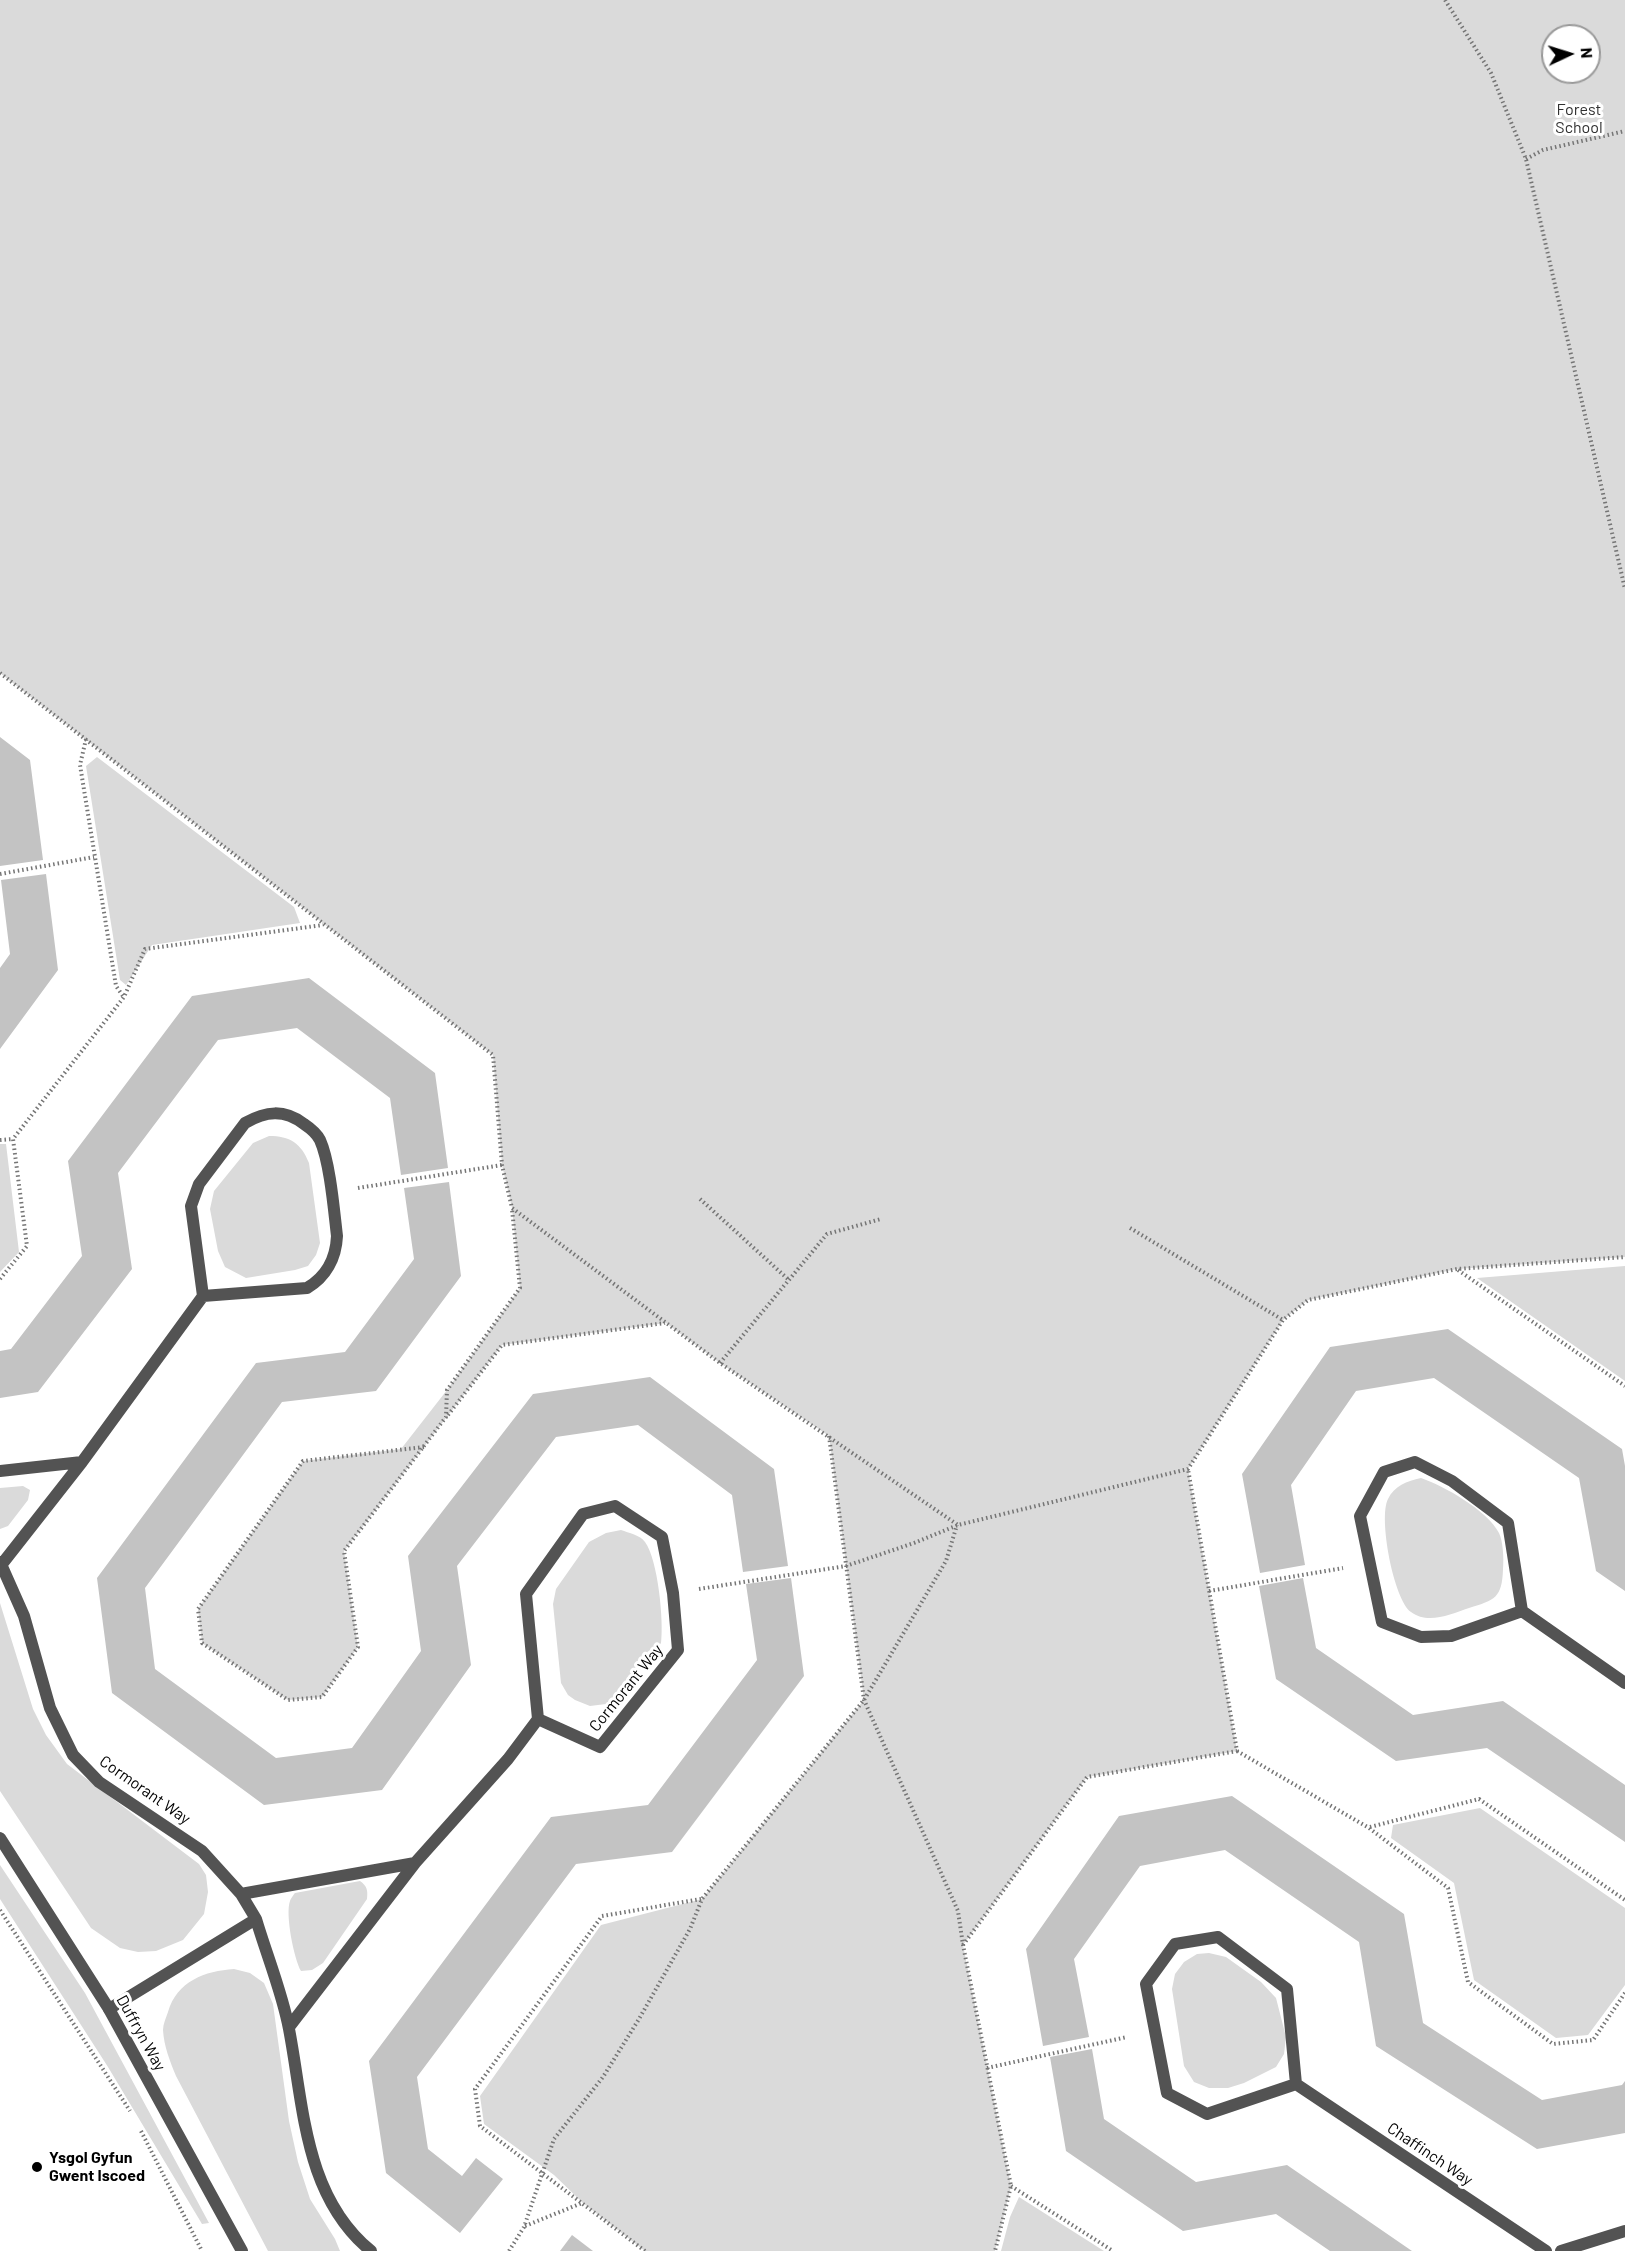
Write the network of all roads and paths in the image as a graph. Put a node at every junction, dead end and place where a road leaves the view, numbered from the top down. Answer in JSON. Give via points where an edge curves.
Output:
{"nodes":[{"id":1,"x":1445,"y":0,"type":"edge"},
{"id":2,"x":1625,"y":131,"type":"edge"},
{"id":3,"x":1526,"y":159,"type":"junction"},
{"id":4,"x":1623,"y":573,"type":"edge"},
{"id":5,"x":1625,"y":589,"type":"edge"},
{"id":6,"x":0,"y":674,"type":"edge"},
{"id":7,"x":86,"y":739,"type":"junction"},
{"id":8,"x":94,"y":857,"type":"junction"},
{"id":9,"x":0,"y":874,"type":"edge"},
{"id":10,"x":323,"y":924,"type":"junction"},
{"id":11,"x":124,"y":997,"type":"junction"},
{"id":12,"x":13,"y":1139,"type":"junction"},
{"id":13,"x":0,"y":1140,"type":"edge"},
{"id":14,"x":502,"y":1165,"type":"junction"},
{"id":15,"x":331,"y":1192,"type":"junction"},
{"id":16,"x":700,"y":1199,"type":"dead end"},
{"id":17,"x":512,"y":1208,"type":"junction"},
{"id":18,"x":881,"y":1219,"type":"dead end"},
{"id":19,"x":1130,"y":1228,"type":"dead end"},
{"id":20,"x":1625,"y":1257,"type":"edge"},
{"id":21,"x":1457,"y":1269,"type":"junction"},
{"id":22,"x":0,"y":1279,"type":"edge"},
{"id":23,"x":789,"y":1280,"type":"junction"},
{"id":24,"x":203,"y":1296,"type":"junction"},
{"id":25,"x":1283,"y":1320,"type":"junction"},
{"id":26,"x":666,"y":1323,"type":"junction"},
{"id":27,"x":720,"y":1363,"type":"junction"},
{"id":28,"x":1625,"y":1386,"type":"edge"},
{"id":29,"x":446,"y":1417,"type":"junction"},
{"id":30,"x":829,"y":1436,"type":"junction"},
{"id":31,"x":424,"y":1447,"type":"junction"},
{"id":32,"x":81,"y":1462,"type":"junction"},
{"id":33,"x":1188,"y":1469,"type":"junction"},
{"id":34,"x":0,"y":1471,"type":"edge"},
{"id":35,"x":957,"y":1525,"type":"junction"},
{"id":36,"x":1,"y":1563,"type":"edge"},
{"id":37,"x":1370,"y":1563,"type":"junction"},
{"id":38,"x":846,"y":1566,"type":"junction"},
{"id":39,"x":1209,"y":1591,"type":"junction"},
{"id":40,"x":673,"y":1593,"type":"junction"},
{"id":41,"x":1522,"y":1611,"type":"junction"},
{"id":42,"x":1625,"y":1683,"type":"edge"},
{"id":43,"x":864,"y":1700,"type":"junction"},
{"id":44,"x":538,"y":1719,"type":"junction"},
{"id":45,"x":1237,"y":1751,"type":"junction"},
{"id":46,"x":1369,"y":1828,"type":"junction"},
{"id":47,"x":0,"y":1838,"type":"edge"},
{"id":48,"x":415,"y":1863,"type":"junction"},
{"id":49,"x":241,"y":1894,"type":"junction"},
{"id":50,"x":702,"y":1899,"type":"junction"},
{"id":51,"x":1625,"y":1900,"type":"edge"},
{"id":52,"x":0,"y":1910,"type":"edge"},
{"id":53,"x":256,"y":1919,"type":"junction"},
{"id":54,"x":963,"y":1945,"type":"junction"},
{"id":55,"x":1625,"y":1993,"type":"edge"},
{"id":56,"x":109,"y":2009,"type":"junction"},
{"id":57,"x":289,"y":2027,"type":"junction"},
{"id":58,"x":1155,"y":2031,"type":"junction"},
{"id":59,"x":987,"y":2068,"type":"junction"},
{"id":60,"x":1296,"y":2084,"type":"junction"},
{"id":61,"x":133,"y":2115,"type":"dead end"},
{"id":62,"x":138,"y":2126,"type":"dead end"},
{"id":63,"x":541,"y":2174,"type":"junction"},
{"id":64,"x":1011,"y":2186,"type":"junction"},
{"id":65,"x":583,"y":2203,"type":"junction"},
{"id":66,"x":525,"y":2227,"type":"junction"},
{"id":67,"x":1625,"y":2231,"type":"edge"},
{"id":68,"x":202,"y":2251,"type":"edge"},
{"id":69,"x":242,"y":2251,"type":"edge"},
{"id":70,"x":371,"y":2251,"type":"edge"},
{"id":71,"x":509,"y":2251,"type":"edge"},
{"id":72,"x":645,"y":2251,"type":"edge"},
{"id":73,"x":995,"y":2251,"type":"edge"},
{"id":74,"x":1113,"y":2251,"type":"edge"},
{"id":75,"x":1546,"y":2251,"type":"edge"},
{"id":76,"x":1561,"y":2251,"type":"edge"}],
"edges":[{"from":1,"to":3,"type":"path","via":[[1491,73]]},
{"from":2,"to":3,"type":"path","via":[[1544,150]]},
{"from":3,"to":4,"type":"path"},
{"from":4,"to":5,"type":"path"},
{"from":6,"to":7,"type":"path"},
{"from":7,"to":8,"type":"path","via":[[80,765]]},
{"from":7,"to":10,"type":"path"},
{"from":8,"to":9,"type":"path"},
{"from":8,"to":11,"type":"path","via":[[116,986]]},
{"from":10,"to":11,"type":"path","via":[[145,950]]},
{"from":10,"to":14,"type":"path","via":[[493,1055]]},
{"from":11,"to":12,"type":"path"},
{"from":12,"to":13,"type":"path"},
{"from":12,"to":22,"type":"path","via":[[27,1246]]},
{"from":14,"to":15,"type":"path"},
{"from":14,"to":17,"type":"path"},
{"from":15,"to":24,"type":"street","via":[[337,1248],[318,1281],[307,1288]]},
{"from":15,"to":24,"type":"street","via":[[320,1139],[311,1129],[282,1113],[270,1112],[244,1123],[199,1184],[191,1206]]},
{"from":16,"to":23,"type":"path"},
{"from":17,"to":26,"type":"path"},
{"from":17,"to":29,"type":"path","via":[[520,1288],[447,1390]]},
{"from":18,"to":23,"type":"path","via":[[827,1234]]},
{"from":19,"to":25,"type":"path"},
{"from":20,"to":21,"type":"path"},
{"from":21,"to":25,"type":"path","via":[[1308,1300]]},
{"from":21,"to":28,"type":"path"},
{"from":23,"to":27,"type":"path"},
{"from":24,"to":32,"type":"street","name":"Cormorant Way"},
{"from":25,"to":33,"type":"path"},
{"from":26,"to":27,"type":"path"},
{"from":26,"to":29,"type":"path","via":[[502,1345]]},
{"from":27,"to":30,"type":"path"},
{"from":29,"to":31,"type":"path"},
{"from":30,"to":35,"type":"path"},
{"from":30,"to":38,"type":"path"},
{"from":31,"to":31,"type":"path","via":[[344,1551],[358,1647],[322,1697],[288,1700],[202,1643],[198,1609],[303,1461]]},
{"from":32,"to":34,"type":"street"},
{"from":32,"to":36,"type":"street","name":"Cormorant Way"},
{"from":33,"to":35,"type":"path"},
{"from":33,"to":39,"type":"path"},
{"from":35,"to":38,"type":"path"},
{"from":35,"to":43,"type":"path","via":[[946,1561]]},
{"from":36,"to":49,"type":"street","name":"Cormorant Way","via":[[24,1616],[50,1708],[73,1755],[99,1782],[202,1851]]},
{"from":37,"to":39,"type":"path"},
{"from":37,"to":41,"type":"street","via":[[1382,1622],[1421,1637],[1451,1636]]},
{"from":37,"to":41,"type":"street","via":[[1360,1516],[1384,1472],[1415,1462],[1452,1481],[1508,1523]]},
{"from":38,"to":40,"type":"path"},
{"from":38,"to":43,"type":"path"},
{"from":39,"to":45,"type":"path"},
{"from":40,"to":44,"type":"street","name":"Cormorant Way","via":[[678,1650],[600,1747]]},
{"from":40,"to":44,"type":"street","name":"Cormorant Way","via":[[662,1537],[615,1506],[583,1514],[525,1594]]},
{"from":41,"to":42,"type":"street"},
{"from":43,"to":50,"type":"path"},
{"from":43,"to":54,"type":"path","via":[[958,1911]]},
{"from":44,"to":48,"type":"street","via":[[508,1759]]},
{"from":45,"to":46,"type":"path"},
{"from":45,"to":54,"type":"path","via":[[1087,1777]]},
{"from":46,"to":51,"type":"path","via":[[1479,1799]]},
{"from":46,"to":55,"type":"path","via":[[1448,1888],[1468,1982],[1553,2044],[1593,2040]]},
{"from":47,"to":56,"type":"street","name":"Duffryn Way"},
{"from":48,"to":49,"type":"street"},
{"from":48,"to":57,"type":"street"},
{"from":49,"to":53,"type":"street","name":"Cormorant Way"},
{"from":50,"to":63,"type":"path","via":[[690,1929],[639,2019],[603,2077],[554,2139]]},
{"from":50,"to":63,"type":"path","via":[[602,1916],[475,2089],[480,2126]]},
{"from":52,"to":61,"type":"path"},
{"from":53,"to":56,"type":"street"},
{"from":53,"to":57,"type":"street","name":"Cormorant Way"},
{"from":54,"to":59,"type":"path"},
{"from":56,"to":69,"type":"street","name":"Duffryn Way"},
{"from":57,"to":70,"type":"street","name":"Cormorant Way","via":[[300,2104],[321,2183],[356,2239]]},
{"from":58,"to":59,"type":"path"},
{"from":58,"to":60,"type":"street","via":[[1167,2093],[1207,2114]]},
{"from":58,"to":60,"type":"street","via":[[1146,1984],[1175,1944],[1218,1937],[1287,1989]]},
{"from":59,"to":64,"type":"path"},
{"from":60,"to":75,"type":"street","name":"Chaffinch Way"},
{"from":62,"to":68,"type":"path"},
{"from":63,"to":65,"type":"path"},
{"from":63,"to":66,"type":"path"},
{"from":64,"to":73,"type":"path"},
{"from":64,"to":74,"type":"path"},
{"from":65,"to":66,"type":"path"},
{"from":65,"to":72,"type":"path"},
{"from":66,"to":71,"type":"path"},
{"from":67,"to":76,"type":"street"}]}
